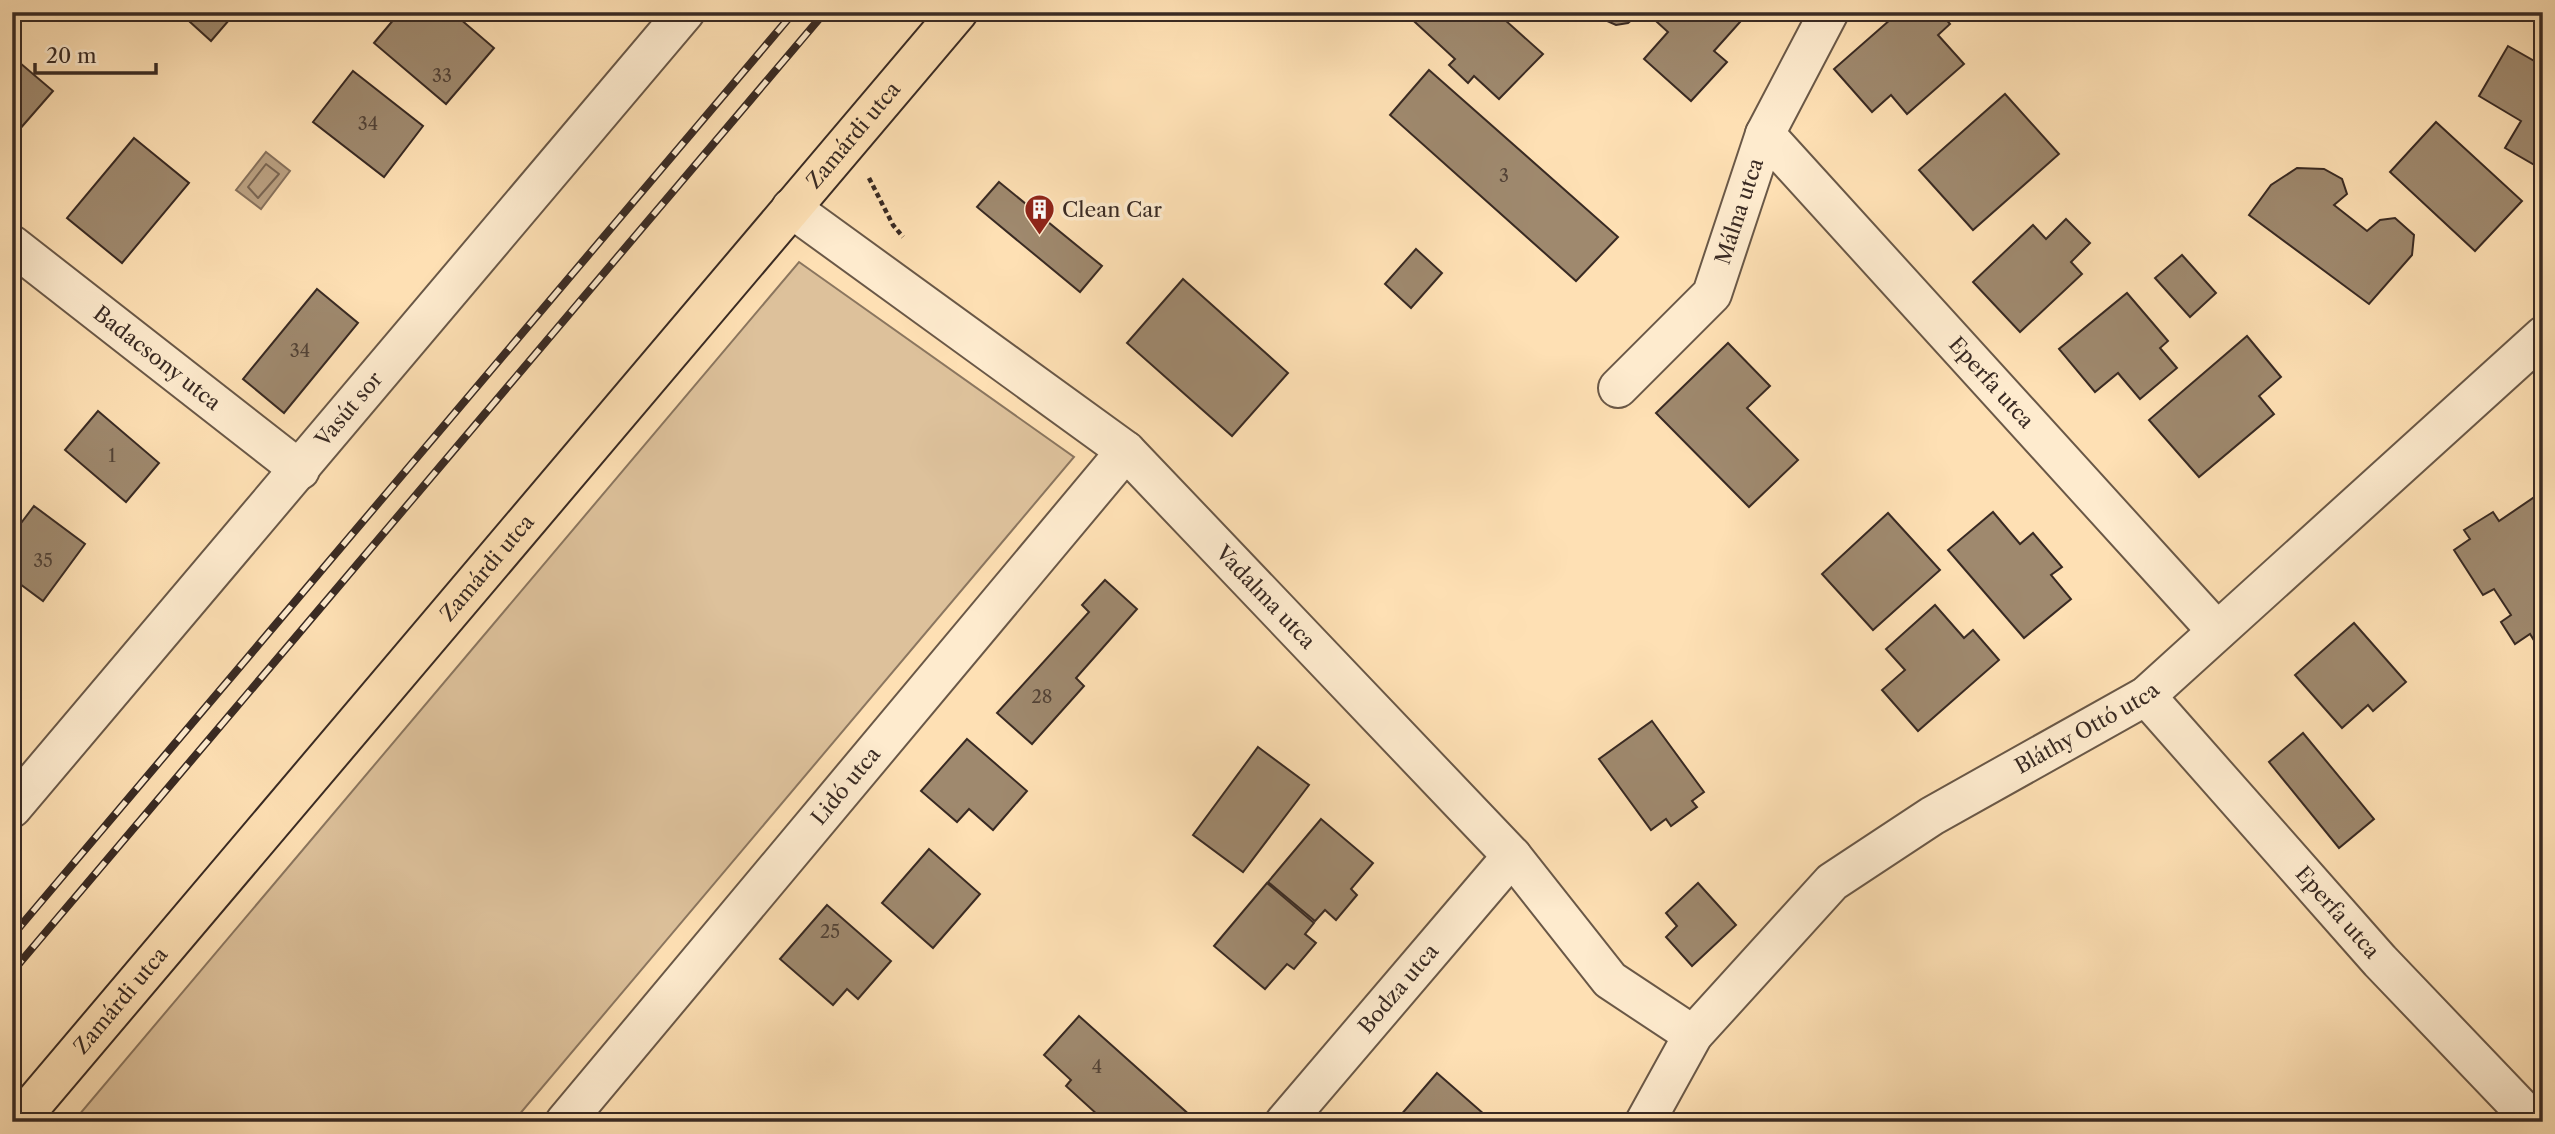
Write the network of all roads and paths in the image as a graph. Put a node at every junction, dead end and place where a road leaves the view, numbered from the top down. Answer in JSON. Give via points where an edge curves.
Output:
{"nodes":[{"id":1,"x":685,"y":12,"type":"edge"},
{"id":2,"x":958,"y":12,"type":"edge"},
{"id":3,"x":1829,"y":12,"type":"edge"},
{"id":4,"x":1765,"y":134,"type":"junction"},
{"id":5,"x":791,"y":208,"type":"junction"},
{"id":6,"x":12,"y":245,"type":"edge"},
{"id":7,"x":2543,"y":336,"type":"edge"},
{"id":8,"x":1618,"y":388,"type":"dead end"},
{"id":9,"x":1126,"y":451,"type":"junction"},
{"id":10,"x":300,"y":470,"type":"junction"},
{"id":11,"x":2217,"y":631,"type":"junction"},
{"id":12,"x":2146,"y":696,"type":"junction"},
{"id":13,"x":12,"y":808,"type":"edge"},
{"id":14,"x":1512,"y":856,"type":"junction"},
{"id":15,"x":1693,"y":1035,"type":"junction"},
{"id":16,"x":18,"y":1122,"type":"edge"},
{"id":17,"x":565,"y":1122,"type":"edge"},
{"id":18,"x":1285,"y":1122,"type":"edge"},
{"id":19,"x":1645,"y":1122,"type":"edge"},
{"id":20,"x":2534,"y":1122,"type":"edge"}],
"edges":[{"from":1,"to":10,"type":"street","name":"Vasút sor"},
{"from":2,"to":5,"type":"main road","name":"Zamárdi utca"},
{"from":3,"to":4,"type":"street","name":"Málna utca"},
{"from":4,"to":8,"type":"street","name":"Málna utca","via":[[1712,294]]},
{"from":4,"to":11,"type":"street","name":"Eperfa utca"},
{"from":5,"to":9,"type":"street","name":"Vadalma utca"},
{"from":5,"to":16,"type":"main road","name":"Zamárdi utca"},
{"from":6,"to":10,"type":"street","name":"Badacsony utca"},
{"from":7,"to":11,"type":"street","name":"Bláthy Ottó utca"},
{"from":9,"to":14,"type":"street","name":"Vadalma utca"},
{"from":9,"to":17,"type":"street","name":"Lidó utca"},
{"from":10,"to":13,"type":"street","name":"Vasút sor"},
{"from":11,"to":12,"type":"street","name":"Bláthy Ottó utca"},
{"from":12,"to":15,"type":"street","name":"Bláthy Ottó utca","via":[[1932,816],[1832,882]]},
{"from":12,"to":20,"type":"street","name":"Eperfa utca","via":[[2381,961]]},
{"from":14,"to":15,"type":"street","name":"Vadalma utca","via":[[1610,980]]},
{"from":14,"to":18,"type":"street","name":"Bodza utca"},
{"from":15,"to":19,"type":"street","name":"Bláthy Ottó utca"}]}
